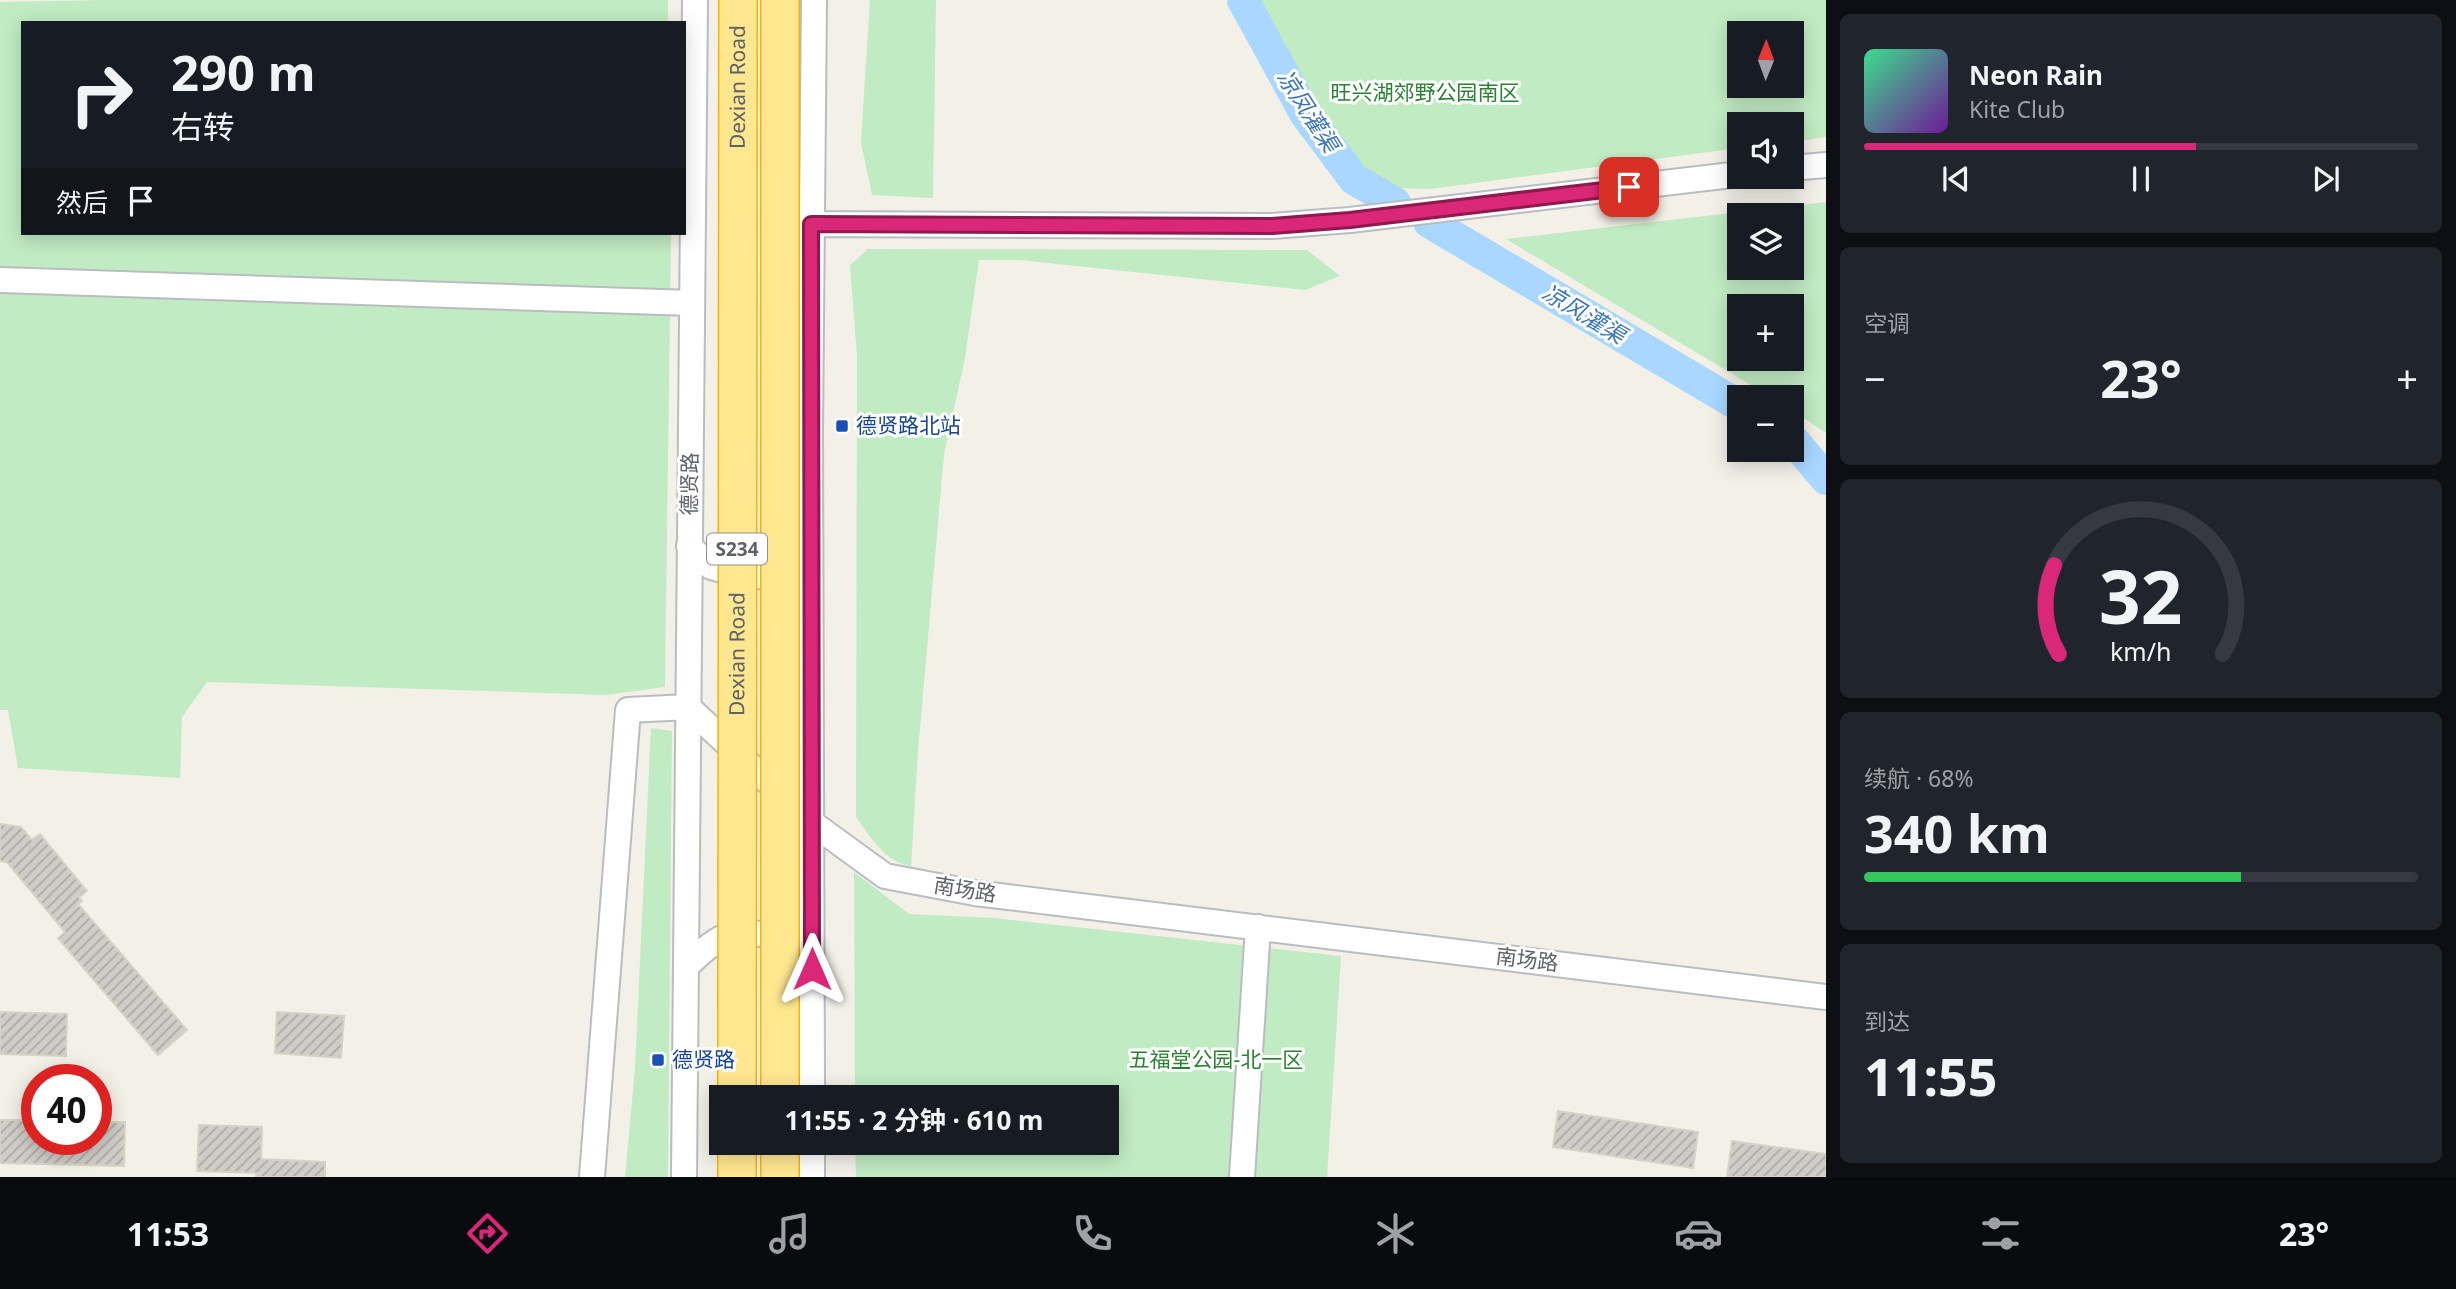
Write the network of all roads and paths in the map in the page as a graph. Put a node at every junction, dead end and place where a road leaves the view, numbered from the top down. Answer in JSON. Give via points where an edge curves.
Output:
{"nodes":[{"id":1,"x":695,"y":0,"type":"edge"},
{"id":2,"x":738,"y":0,"type":"edge"},
{"id":3,"x":780,"y":0,"type":"edge"},
{"id":4,"x":814,"y":0,"type":"edge"},
{"id":5,"x":1826,"y":164,"type":"edge"},
{"id":6,"x":1804,"y":167,"type":"edge"},
{"id":7,"x":1727,"y":176,"type":"edge"},
{"id":8,"x":811,"y":224,"type":"junction"},
{"id":9,"x":0,"y":280,"type":"edge"},
{"id":10,"x":692,"y":303,"type":"junction"},
{"id":11,"x":689,"y":546,"type":"junction"},
{"id":12,"x":811,"y":554,"type":"junction"},
{"id":13,"x":688,"y":707,"type":"junction"},
{"id":14,"x":812,"y":822,"type":"junction"},
{"id":15,"x":1258,"y":927,"type":"junction"},
{"id":16,"x":686,"y":967,"type":"junction"},
{"id":17,"x":812,"y":969,"type":"junction"},
{"id":18,"x":1826,"y":997,"type":"edge"},
{"id":19,"x":737,"y":1085,"type":"edge"},
{"id":20,"x":780,"y":1085,"type":"edge"},
{"id":21,"x":812,"y":1085,"type":"edge"},
{"id":22,"x":737,"y":1155,"type":"edge"},
{"id":23,"x":780,"y":1155,"type":"edge"},
{"id":24,"x":812,"y":1155,"type":"edge"},
{"id":25,"x":592,"y":1177,"type":"edge"},
{"id":26,"x":684,"y":1177,"type":"edge"},
{"id":27,"x":737,"y":1177,"type":"edge"},
{"id":28,"x":780,"y":1177,"type":"edge"},
{"id":29,"x":812,"y":1177,"type":"edge"},
{"id":30,"x":1242,"y":1177,"type":"edge"}],
"edges":[{"from":1,"to":10,"type":"street","name":"德贤路"},
{"from":2,"to":19,"type":"highway","name":"Dexian Road","number":"S234","bridge":true},
{"from":3,"to":20,"type":"highway","name":"Dexian Road","number":"S234","bridge":true},
{"from":4,"to":8,"type":"street"},
{"from":5,"to":6,"type":"street"},
{"from":7,"to":8,"type":"street","via":[[1272,226]]},
{"from":8,"to":12,"type":"street"},
{"from":9,"to":10,"type":"street"},
{"from":10,"to":11,"type":"street","name":"德贤路"},
{"from":11,"to":12,"type":"street","via":[[711,567],[748,577],[787,574]]},
{"from":11,"to":13,"type":"street","name":"德贤路"},
{"from":12,"to":14,"type":"street"},
{"from":13,"to":14,"type":"street","name":"南场路"},
{"from":13,"to":16,"type":"street","name":"德贤路"},
{"from":13,"to":25,"type":"street","via":[[628,710]]},
{"from":14,"to":15,"type":"street","name":"南场路","via":[[885,876],[975,893]]},
{"from":14,"to":17,"type":"street"},
{"from":15,"to":18,"type":"street","name":"南场路"},
{"from":15,"to":30,"type":"street"},
{"from":16,"to":17,"type":"street","via":[[708,945],[731,933],[763,933],[791,945]]},
{"from":16,"to":26,"type":"street","name":"德贤路"},
{"from":17,"to":21,"type":"street"},
{"from":22,"to":27,"type":"highway"},
{"from":23,"to":28,"type":"highway"},
{"from":24,"to":29,"type":"street"}]}
